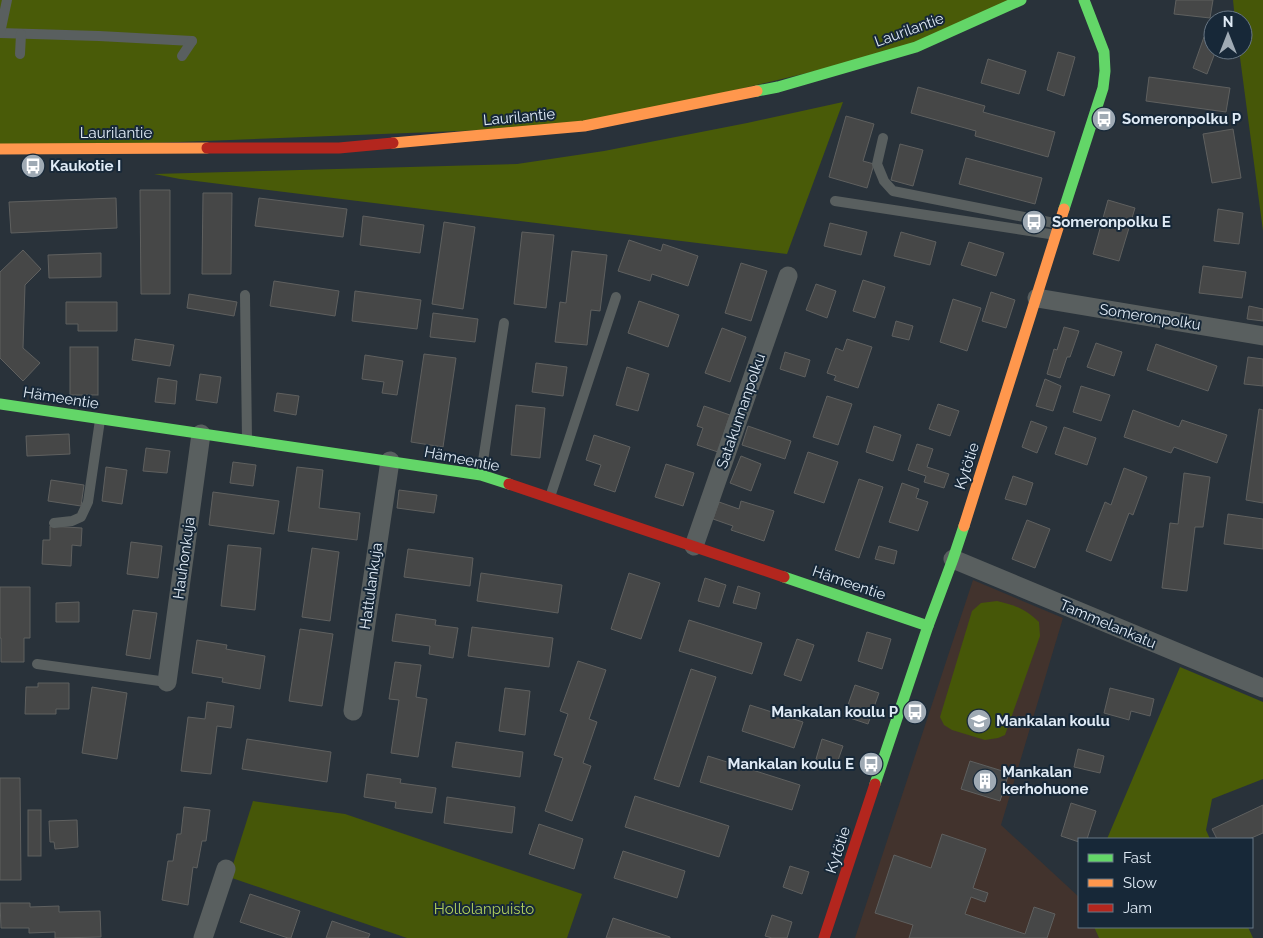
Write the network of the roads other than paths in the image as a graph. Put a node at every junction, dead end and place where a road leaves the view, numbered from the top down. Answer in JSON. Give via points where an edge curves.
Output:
{"nodes":[{"id":1,"x":7,"y":0,"type":"edge"},
{"id":2,"x":1021,"y":0,"type":"edge"},
{"id":3,"x":1084,"y":0,"type":"edge"},
{"id":4,"x":0,"y":33,"type":"edge"},
{"id":5,"x":21,"y":34,"type":"junction"},
{"id":6,"x":20,"y":54,"type":"dead end"},
{"id":7,"x":182,"y":56,"type":"dead end"},
{"id":8,"x":883,"y":138,"type":"dead end"},
{"id":9,"x":0,"y":149,"type":"edge"},
{"id":10,"x":835,"y":201,"type":"dead end"},
{"id":11,"x":1058,"y":230,"type":"junction"},
{"id":12,"x":788,"y":276,"type":"dead end"},
{"id":13,"x":244,"y":296,"type":"dead end"},
{"id":14,"x":616,"y":297,"type":"dead end"},
{"id":15,"x":1037,"y":298,"type":"junction"},
{"id":16,"x":504,"y":323,"type":"dead end"},
{"id":17,"x":1263,"y":336,"type":"edge"},
{"id":18,"x":0,"y":404,"type":"edge"},
{"id":19,"x":100,"y":419,"type":"junction"},
{"id":20,"x":201,"y":434,"type":"junction"},
{"id":21,"x":247,"y":440,"type":"junction"},
{"id":22,"x":390,"y":461,"type":"junction"},
{"id":23,"x":481,"y":475,"type":"junction"},
{"id":24,"x":549,"y":498,"type":"junction"},
{"id":25,"x":54,"y":523,"type":"dead end"},
{"id":26,"x":694,"y":546,"type":"junction"},
{"id":27,"x":953,"y":559,"type":"junction"},
{"id":28,"x":928,"y":626,"type":"junction"},
{"id":29,"x":37,"y":664,"type":"dead end"},
{"id":30,"x":167,"y":682,"type":"joint"},
{"id":31,"x":1263,"y":688,"type":"edge"},
{"id":32,"x":353,"y":711,"type":"dead end"},
{"id":33,"x":226,"y":868,"type":"dead end"},
{"id":34,"x":203,"y":938,"type":"edge"},
{"id":35,"x":824,"y":938,"type":"edge"}],
"edges":[{"from":1,"to":4,"type":"lane"},
{"from":2,"to":9,"type":"street","name":"Laurilantie","via":[[916,47],[778,87],[584,126],[339,148]]},
{"from":3,"to":11,"type":"street","name":"Kytötie","via":[[1104,52],[1105,71],[1103,88]]},
{"from":4,"to":5,"type":"lane"},
{"from":5,"to":6,"type":"lane"},
{"from":5,"to":7,"type":"lane","via":[[192,41]]},
{"from":8,"to":11,"type":"lane","via":[[877,164],[884,181],[893,191]]},
{"from":10,"to":11,"type":"lane"},
{"from":11,"to":15,"type":"street","name":"Kytötie"},
{"from":12,"to":26,"type":"street","name":"Satakunnanpolku"},
{"from":13,"to":21,"type":"lane"},
{"from":14,"to":24,"type":"lane"},
{"from":15,"to":17,"type":"street","name":"Someronpolku"},
{"from":15,"to":27,"type":"street","name":"Kytötie"},
{"from":16,"to":23,"type":"lane"},
{"from":18,"to":19,"type":"street","name":"Hämeentie"},
{"from":19,"to":20,"type":"street","name":"Hämeentie"},
{"from":19,"to":25,"type":"lane","via":[[88,502],[81,517]]},
{"from":20,"to":21,"type":"street","name":"Hämeentie"},
{"from":20,"to":30,"type":"street","name":"Hauhonkuja"},
{"from":21,"to":22,"type":"street","name":"Hämeentie"},
{"from":22,"to":23,"type":"street","name":"Hämeentie"},
{"from":22,"to":32,"type":"street","name":"Hattulankuja"},
{"from":23,"to":24,"type":"street","name":"Hämeentie"},
{"from":24,"to":26,"type":"street","name":"Hämeentie"},
{"from":26,"to":28,"type":"street","name":"Hämeentie"},
{"from":27,"to":28,"type":"street","name":"Kytötie"},
{"from":27,"to":31,"type":"street","name":"Tammelankatu"},
{"from":28,"to":35,"type":"street","name":"Kytötie"},
{"from":29,"to":30,"type":"lane"},
{"from":33,"to":34,"type":"street"}]}
